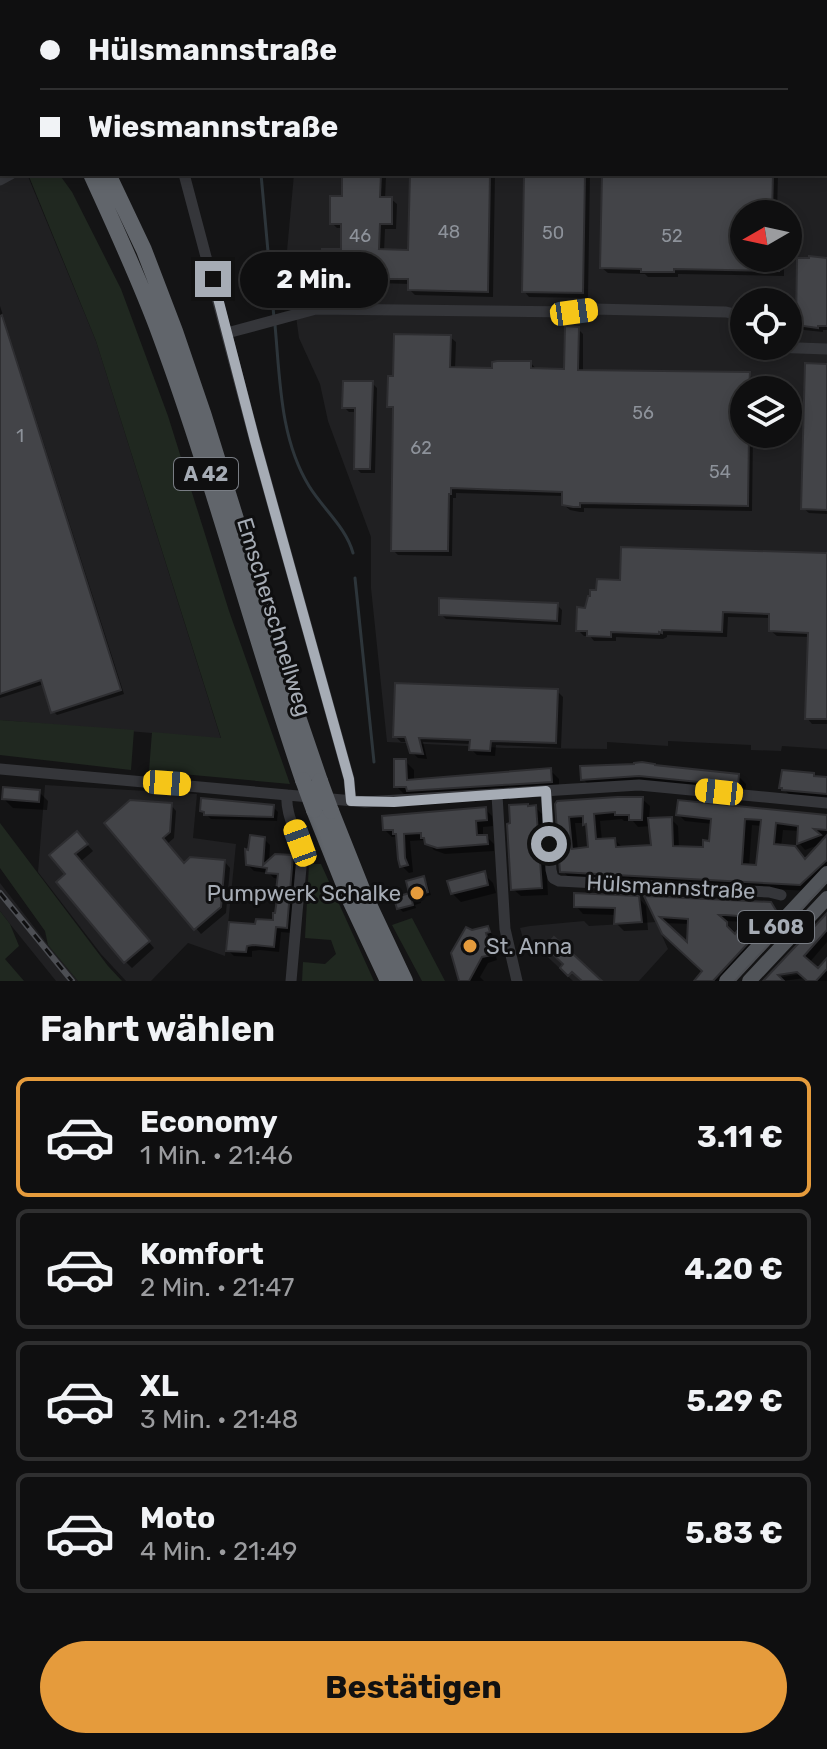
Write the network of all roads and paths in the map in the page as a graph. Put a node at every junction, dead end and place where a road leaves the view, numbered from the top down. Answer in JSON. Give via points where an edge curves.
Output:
{"nodes":[{"id":1,"x":92,"y":176,"type":"edge"},
{"id":2,"x":109,"y":176,"type":"edge"},
{"id":3,"x":185,"y":176,"type":"edge"},
{"id":4,"x":730,"y":313,"type":"edge"},
{"id":5,"x":227,"y":333,"type":"junction"},
{"id":6,"x":802,"y":348,"type":"edge"},
{"id":7,"x":827,"y":349,"type":"edge"},
{"id":8,"x":0,"y":769,"type":"edge"},
{"id":9,"x":546,"y":791,"type":"junction"},
{"id":10,"x":287,"y":795,"type":"junction"},
{"id":11,"x":497,"y":795,"type":"junction"},
{"id":12,"x":351,"y":801,"type":"junction"},
{"id":13,"x":827,"y":803,"type":"edge"},
{"id":14,"x":322,"y":810,"type":"junction"},
{"id":15,"x":827,"y":873,"type":"edge"},
{"id":16,"x":781,"y":895,"type":"dead end"},
{"id":17,"x":827,"y":898,"type":"edge"},
{"id":18,"x":291,"y":981,"type":"edge"},
{"id":19,"x":388,"y":981,"type":"edge"},
{"id":20,"x":405,"y":981,"type":"edge"},
{"id":21,"x":517,"y":981,"type":"edge"},
{"id":22,"x":726,"y":981,"type":"edge"},
{"id":23,"x":749,"y":981,"type":"edge"}],
"edges":[{"from":1,"to":14,"type":"highway","name":"Emscherschnellweg","number":"A 42","bridge":true,"via":[[165,349],[303,780]]},
{"from":2,"to":14,"type":"highway","name":"Emscherschnellweg","number":"A 42","bridge":true,"via":[[144,250],[203,413],[320,781]]},
{"from":3,"to":5,"type":"street"},
{"from":4,"to":5,"type":"street","via":[[316,309]]},
{"from":5,"to":12,"type":"street"},
{"from":6,"to":7,"type":"street"},
{"from":8,"to":10,"type":"street"},
{"from":9,"to":11,"type":"street"},
{"from":9,"to":13,"type":"street","via":[[639,785]]},
{"from":9,"to":16,"type":"street","name":"Hülsmannstraße","via":[[551,870],[559,881]]},
{"from":10,"to":12,"type":"street"},
{"from":10,"to":18,"type":"street","via":[[302,856]]},
{"from":11,"to":12,"type":"street"},
{"from":11,"to":21,"type":"street","via":[[505,929]]},
{"from":14,"to":19,"type":"highway","name":"Emscherschnellweg","number":"A 42","via":[[350,900]]},
{"from":14,"to":20,"type":"highway","name":"Emscherschnellweg","number":"A 42"},
{"from":15,"to":22,"type":"main road","number":"L 608"},
{"from":17,"to":23,"type":"main road","number":"L 608"}]}
